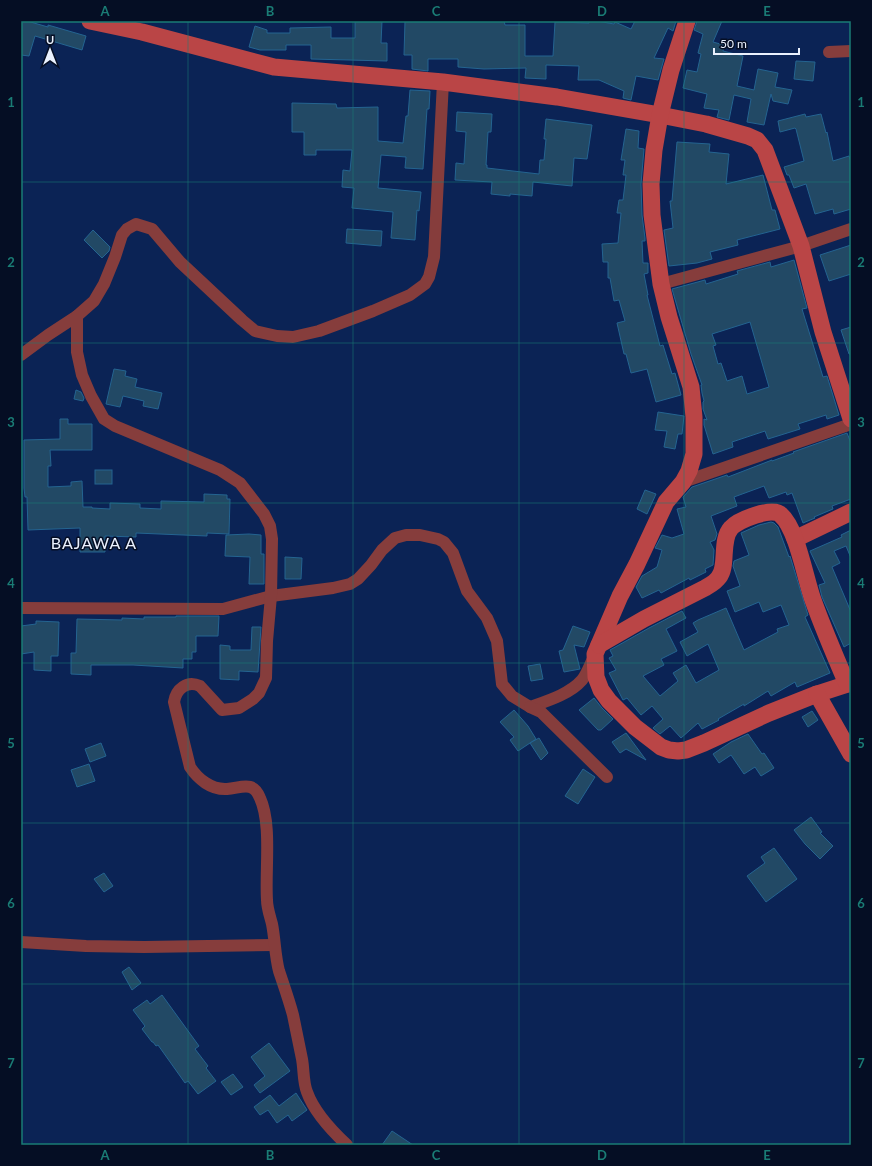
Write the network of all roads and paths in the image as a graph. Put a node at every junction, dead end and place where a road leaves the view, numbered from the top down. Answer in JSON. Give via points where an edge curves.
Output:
{"nodes":[{"id":1,"x":90,"y":21,"type":"edge"},
{"id":2,"x":687,"y":21,"type":"edge"},
{"id":3,"x":851,"y":51,"type":"edge"},
{"id":4,"x":829,"y":52,"type":"dead end"},
{"id":5,"x":443,"y":82,"type":"junction"},
{"id":6,"x":660,"y":115,"type":"junction"},
{"id":7,"x":851,"y":229,"type":"edge"},
{"id":8,"x":801,"y":246,"type":"junction"},
{"id":9,"x":661,"y":284,"type":"junction"},
{"id":10,"x":78,"y":316,"type":"junction"},
{"id":11,"x":21,"y":355,"type":"edge"},
{"id":12,"x":851,"y":420,"type":"edge"},
{"id":13,"x":851,"y":424,"type":"edge"},
{"id":14,"x":682,"y":482,"type":"junction"},
{"id":15,"x":851,"y":512,"type":"edge"},
{"id":16,"x":795,"y":539,"type":"junction"},
{"id":17,"x":271,"y":596,"type":"junction"},
{"id":18,"x":21,"y":608,"type":"edge"},
{"id":19,"x":597,"y":650,"type":"junction"},
{"id":20,"x":849,"y":683,"type":"edge"},
{"id":21,"x":817,"y":694,"type":"junction"},
{"id":22,"x":530,"y":707,"type":"junction"},
{"id":23,"x":851,"y":754,"type":"edge"},
{"id":24,"x":606,"y":777,"type":"dead end"},
{"id":25,"x":21,"y":942,"type":"edge"},
{"id":26,"x":274,"y":946,"type":"junction"},
{"id":27,"x":347,"y":1145,"type":"edge"}],
"edges":[{"from":1,"to":5,"type":"street","via":[[274,67]]},
{"from":2,"to":6,"type":"street"},
{"from":3,"to":4,"type":"street"},
{"from":5,"to":6,"type":"street","via":[[557,97]]},
{"from":5,"to":10,"type":"street","via":[[434,257],[425,284],[410,295],[319,331],[293,337],[255,331],[180,262],[160,236],[152,229],[136,224],[122,235],[104,284],[94,301]]},
{"from":6,"to":8,"type":"street","via":[[733,131],[757,140],[765,150]]},
{"from":6,"to":9,"type":"street","via":[[651,184],[652,215]]},
{"from":7,"to":8,"type":"street"},
{"from":8,"to":9,"type":"street"},
{"from":8,"to":12,"type":"street","via":[[823,332]]},
{"from":9,"to":14,"type":"street","via":[[668,317],[694,404],[694,454],[689,471]]},
{"from":10,"to":11,"type":"street"},
{"from":10,"to":17,"type":"street","via":[[77,352],[82,375],[104,419],[220,470],[240,483],[253,498],[270,526]]},
{"from":13,"to":14,"type":"street"},
{"from":14,"to":19,"type":"street","via":[[671,494],[661,512]]},
{"from":15,"to":16,"type":"street"},
{"from":16,"to":19,"type":"street","via":[[783,517],[774,511],[736,524],[726,538],[722,571],[714,582],[644,619]]},
{"from":16,"to":20,"type":"street","via":[[813,600],[829,642]]},
{"from":17,"to":18,"type":"street","via":[[223,609]]},
{"from":17,"to":22,"type":"street","via":[[350,584],[358,579],[395,538],[413,534],[438,539],[453,553],[467,591],[487,618],[497,641],[502,684],[512,696]]},
{"from":17,"to":26,"type":"street","via":[[266,678],[262,689],[253,699],[240,708],[222,710],[200,686],[195,684],[179,690],[174,702],[194,774],[208,785],[227,789],[244,786],[257,791],[260,797],[264,807],[267,902]]},
{"from":19,"to":21,"type":"street","via":[[596,677],[601,690],[635,727],[669,750],[692,748]]},
{"from":19,"to":22,"type":"street","via":[[583,679],[551,700]]},
{"from":20,"to":21,"type":"street"},
{"from":21,"to":23,"type":"street"},
{"from":22,"to":24,"type":"street","via":[[541,712]]},
{"from":25,"to":26,"type":"street","via":[[144,947]]},
{"from":26,"to":27,"type":"street","via":[[293,1015],[306,1092],[314,1107]]}]}
